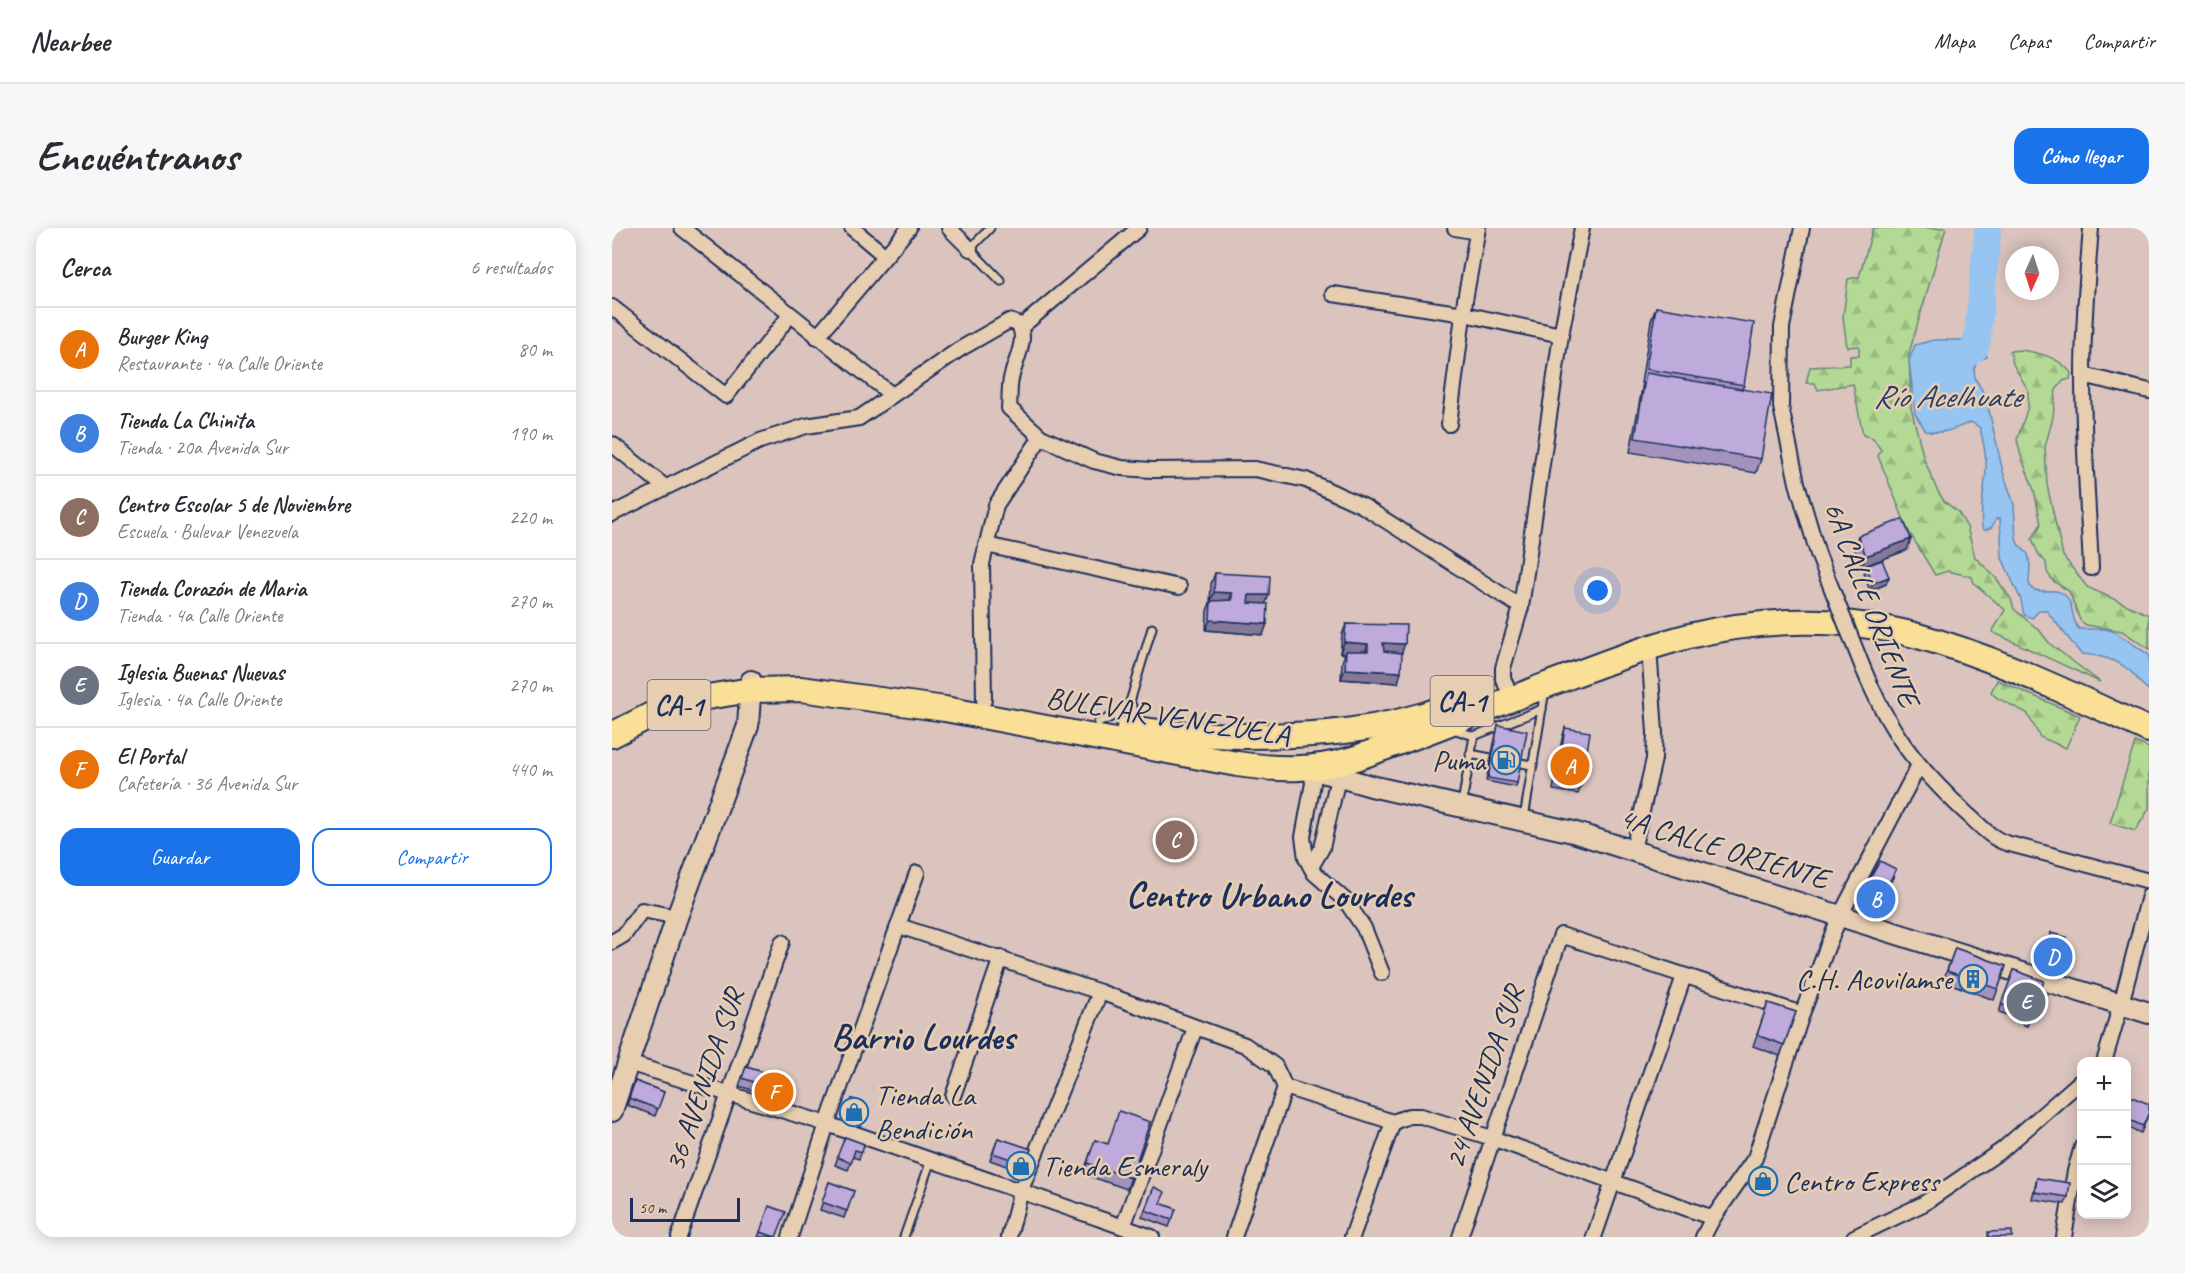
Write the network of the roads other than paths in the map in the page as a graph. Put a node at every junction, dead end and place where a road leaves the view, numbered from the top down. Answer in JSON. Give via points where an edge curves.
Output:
{"nodes":[{"id":1,"x":682,"y":228,"type":"edge"},
{"id":2,"x":852,"y":228,"type":"edge"},
{"id":3,"x":909,"y":228,"type":"edge"},
{"id":4,"x":948,"y":228,"type":"edge"},
{"id":5,"x":990,"y":228,"type":"edge"},
{"id":6,"x":1139,"y":228,"type":"edge"},
{"id":7,"x":1455,"y":228,"type":"edge"},
{"id":8,"x":1582,"y":228,"type":"edge"},
{"id":9,"x":1802,"y":228,"type":"edge"},
{"id":10,"x":2091,"y":228,"type":"edge"},
{"id":11,"x":1478,"y":230,"type":"edge"},
{"id":12,"x":970,"y":249,"type":"junction"},
{"id":13,"x":884,"y":255,"type":"junction"},
{"id":14,"x":1001,"y":281,"type":"dead end"},
{"id":15,"x":1333,"y":294,"type":"dead end"},
{"id":16,"x":612,"y":308,"type":"edge"},
{"id":17,"x":1464,"y":314,"type":"junction"},
{"id":18,"x":790,"y":315,"type":"junction"},
{"id":19,"x":1021,"y":327,"type":"junction"},
{"id":20,"x":1561,"y":335,"type":"junction"},
{"id":21,"x":818,"y":338,"type":"junction"},
{"id":22,"x":2083,"y":375,"type":"junction"},
{"id":23,"x":2149,"y":391,"type":"edge"},
{"id":24,"x":892,"y":395,"type":"junction"},
{"id":25,"x":1449,"y":424,"type":"dead end"},
{"id":26,"x":1041,"y":437,"type":"junction"},
{"id":27,"x":612,"y":444,"type":"edge"},
{"id":28,"x":665,"y":487,"type":"junction"},
{"id":29,"x":612,"y":514,"type":"edge"},
{"id":30,"x":986,"y":545,"type":"junction"},
{"id":31,"x":2091,"y":568,"type":"dead end"},
{"id":32,"x":1179,"y":587,"type":"dead end"},
{"id":33,"x":1521,"y":607,"type":"junction"},
{"id":34,"x":1152,"y":628,"type":"dead end"},
{"id":35,"x":1649,"y":648,"type":"junction"},
{"id":36,"x":792,"y":675,"type":"junction"},
{"id":37,"x":711,"y":681,"type":"junction"},
{"id":38,"x":751,"y":685,"type":"junction"},
{"id":39,"x":1506,"y":685,"type":"junction"},
{"id":40,"x":1546,"y":686,"type":"junction"},
{"id":41,"x":984,"y":700,"type":"junction"},
{"id":42,"x":1130,"y":702,"type":"junction"},
{"id":43,"x":1542,"y":709,"type":"junction"},
{"id":44,"x":2149,"y":715,"type":"edge"},
{"id":45,"x":612,"y":719,"type":"edge"},
{"id":46,"x":1098,"y":723,"type":"junction"},
{"id":47,"x":1442,"y":726,"type":"junction"},
{"id":48,"x":2149,"y":730,"type":"edge"},
{"id":49,"x":1147,"y":731,"type":"junction"},
{"id":50,"x":1324,"y":733,"type":"junction"},
{"id":51,"x":612,"y":735,"type":"edge"},
{"id":52,"x":1474,"y":736,"type":"junction"},
{"id":53,"x":1470,"y":754,"type":"junction"},
{"id":54,"x":1491,"y":758,"type":"edge"},
{"id":55,"x":1520,"y":763,"type":"edge"},
{"id":56,"x":1533,"y":765,"type":"junction"},
{"id":57,"x":1919,"y":765,"type":"junction"},
{"id":58,"x":1311,"y":769,"type":"junction"},
{"id":59,"x":1339,"y":770,"type":"junction"},
{"id":60,"x":1461,"y":806,"type":"junction"},
{"id":61,"x":1523,"y":821,"type":"junction"},
{"id":62,"x":1633,"y":850,"type":"junction"},
{"id":63,"x":1311,"y":867,"type":"junction"},
{"id":64,"x":918,"y":873,"type":"dead end"},
{"id":65,"x":2149,"y":881,"type":"edge"},
{"id":66,"x":2149,"y":896,"type":"edge"},
{"id":67,"x":1840,"y":916,"type":"junction"},
{"id":68,"x":677,"y":917,"type":"junction"},
{"id":69,"x":899,"y":926,"type":"junction"},
{"id":70,"x":612,"y":942,"type":"edge"},
{"id":71,"x":782,"y":942,"type":"dead end"},
{"id":72,"x":1001,"y":958,"type":"junction"},
{"id":73,"x":1382,"y":974,"type":"dead end"},
{"id":74,"x":1684,"y":976,"type":"junction"},
{"id":75,"x":1100,"y":992,"type":"junction"},
{"id":76,"x":2121,"y":1004,"type":"junction"},
{"id":77,"x":2149,"y":1012,"type":"edge"},
{"id":78,"x":1802,"y":1014,"type":"junction"},
{"id":79,"x":1195,"y":1028,"type":"junction"},
{"id":80,"x":2105,"y":1057,"type":"edge"},
{"id":81,"x":628,"y":1063,"type":"junction"},
{"id":82,"x":2077,"y":1084,"type":"edge"},
{"id":83,"x":1285,"y":1087,"type":"junction"},
{"id":84,"x":728,"y":1093,"type":"junction"},
{"id":85,"x":953,"y":1096,"type":"dead end"},
{"id":86,"x":612,"y":1111,"type":"edge"},
{"id":87,"x":1393,"y":1122,"type":"junction"},
{"id":88,"x":827,"y":1124,"type":"junction"},
{"id":89,"x":1492,"y":1138,"type":"junction"},
{"id":90,"x":931,"y":1160,"type":"junction"},
{"id":91,"x":2077,"y":1165,"type":"edge"},
{"id":92,"x":1613,"y":1182,"type":"junction"},
{"id":93,"x":1021,"y":1190,"type":"junction"},
{"id":94,"x":1713,"y":1218,"type":"junction"},
{"id":95,"x":1123,"y":1227,"type":"junction"},
{"id":96,"x":679,"y":1237,"type":"edge"},
{"id":97,"x":790,"y":1237,"type":"edge"},
{"id":98,"x":904,"y":1237,"type":"edge"},
{"id":99,"x":1010,"y":1237,"type":"edge"},
{"id":100,"x":1152,"y":1237,"type":"edge"},
{"id":101,"x":1234,"y":1237,"type":"edge"},
{"id":102,"x":1352,"y":1237,"type":"edge"},
{"id":103,"x":1460,"y":1237,"type":"edge"},
{"id":104,"x":1594,"y":1237,"type":"edge"},
{"id":105,"x":1703,"y":1237,"type":"edge"},
{"id":106,"x":1854,"y":1237,"type":"edge"},
{"id":107,"x":2064,"y":1237,"type":"edge"}],
"edges":[{"from":1,"to":18,"type":"street"},
{"from":2,"to":13,"type":"street"},
{"from":3,"to":13,"type":"street"},
{"from":4,"to":12,"type":"street"},
{"from":5,"to":12,"type":"lane"},
{"from":6,"to":19,"type":"street"},
{"from":7,"to":11,"type":"street"},
{"from":8,"to":20,"type":"street"},
{"from":9,"to":57,"type":"street","name":"6A CALLE ORIENTE","bridge":true,"via":[[1782,327],[1781,407],[1797,483],[1818,554],[1863,668],[1884,714]]},
{"from":10,"to":22,"type":"street"},
{"from":11,"to":17,"type":"street"},
{"from":12,"to":14,"type":"lane"},
{"from":13,"to":21,"type":"street"},
{"from":15,"to":17,"type":"street"},
{"from":16,"to":18,"type":"street","via":[[726,396]]},
{"from":17,"to":20,"type":"street"},
{"from":17,"to":25,"type":"street"},
{"from":18,"to":21,"type":"street"},
{"from":19,"to":24,"type":"street","via":[[1009,321]]},
{"from":19,"to":26,"type":"street","via":[[1009,408]]},
{"from":20,"to":33,"type":"street"},
{"from":21,"to":24,"type":"street"},
{"from":22,"to":23,"type":"street"},
{"from":22,"to":31,"type":"street"},
{"from":24,"to":28,"type":"street","via":[[859,418],[808,425],[760,441]]},
{"from":26,"to":30,"type":"street","via":[[996,505]]},
{"from":26,"to":33,"type":"street","via":[[1084,457],[1122,468],[1255,469],[1306,480],[1362,506]]},
{"from":27,"to":28,"type":"street"},
{"from":28,"to":29,"type":"street"},
{"from":30,"to":32,"type":"street"},
{"from":30,"to":41,"type":"street","via":[[982,564]]},
{"from":33,"to":39,"type":"street","via":[[1503,668]]},
{"from":34,"to":42,"type":"lane"},
{"from":35,"to":40,"type":"highway","name":"BULEVAR VENEZUELA","number":"CA-1"},
{"from":35,"to":48,"type":"highway","name":"BULEVAR VENEZUELA","number":"CA-1","via":[[1689,636],[1763,624],[1870,627],[1917,635],[1963,650]]},
{"from":35,"to":62,"type":"street","via":[[1654,759]]},
{"from":36,"to":37,"type":"highway","name":"BULEVAR VENEZUELA","number":"CA-1"},
{"from":36,"to":38,"type":"highway"},
{"from":36,"to":41,"type":"highway","name":"BULEVAR VENEZUELA","number":"CA-1","via":[[825,675]]},
{"from":37,"to":38,"type":"highway"},
{"from":37,"to":45,"type":"highway","name":"BULEVAR VENEZUELA","number":"CA-1"},
{"from":38,"to":51,"type":"highway","name":"BULEVAR VENEZUELA","number":"CA-1","via":[[669,708]]},
{"from":38,"to":58,"type":"highway","name":"BULEVAR VENEZUELA","number":"CA-1","via":[[945,709],[1237,764]]},
{"from":38,"to":68,"type":"street","via":[[748,726]]},
{"from":39,"to":44,"type":"highway","name":"BULEVAR VENEZUELA","number":"CA-1","via":[[1672,627],[1740,611],[1776,607],[1845,609],[1904,619],[1975,639]]},
{"from":39,"to":50,"type":"highway","name":"BULEVAR VENEZUELA","number":"CA-1","via":[[1414,718]]},
{"from":40,"to":43,"type":"lane"},
{"from":40,"to":47,"type":"highway","name":"BULEVAR VENEZUELA","number":"CA-1"},
{"from":41,"to":46,"type":"highway","name":"BULEVAR VENEZUELA","number":"CA-1"},
{"from":42,"to":46,"type":"lane","via":[[1118,714]]},
{"from":42,"to":49,"type":"lane","via":[[1137,720]]},
{"from":43,"to":52,"type":"lane"},
{"from":43,"to":56,"type":"lane"},
{"from":46,"to":49,"type":"highway","name":"BULEVAR VENEZUELA","number":"CA-1"},
{"from":47,"to":52,"type":"lane"},
{"from":47,"to":59,"type":"highway","name":"BULEVAR VENEZUELA","number":"CA-1"},
{"from":49,"to":50,"type":"highway","name":"BULEVAR VENEZUELA","number":"CA-1","via":[[1207,736]]},
{"from":50,"to":58,"type":"highway","via":[[1308,746],[1306,755]]},
{"from":52,"to":53,"type":"lane"},
{"from":53,"to":54,"type":"lane"},
{"from":53,"to":60,"type":"lane"},
{"from":55,"to":56,"type":"lane"},
{"from":56,"to":61,"type":"lane"},
{"from":57,"to":65,"type":"street","name":"6A CALLE ORIENTE","via":[[1995,839]]},
{"from":57,"to":67,"type":"street"},
{"from":58,"to":59,"type":"highway","name":"BULEVAR VENEZUELA","number":"CA-1"},
{"from":58,"to":63,"type":"street","via":[[1313,783],[1304,837],[1304,851]]},
{"from":59,"to":60,"type":"street","name":"4A CALLE ORIENTE"},
{"from":59,"to":63,"type":"street","via":[[1322,848]]},
{"from":60,"to":61,"type":"street","name":"4A CALLE ORIENTE"},
{"from":61,"to":62,"type":"street","name":"4A CALLE ORIENTE"},
{"from":62,"to":67,"type":"street","name":"4A CALLE ORIENTE"},
{"from":63,"to":73,"type":"street","via":[[1346,901],[1360,921]]},
{"from":64,"to":69,"type":"street"},
{"from":66,"to":76,"type":"street"},
{"from":67,"to":76,"type":"street","name":"4A CALLE ORIENTE"},
{"from":67,"to":78,"type":"street"},
{"from":68,"to":70,"type":"street","via":[[642,910],[624,935]]},
{"from":68,"to":81,"type":"street"},
{"from":69,"to":72,"type":"street"},
{"from":69,"to":88,"type":"street"},
{"from":71,"to":84,"type":"street","name":"36 AVENIDA SUR"},
{"from":72,"to":75,"type":"street"},
{"from":72,"to":85,"type":"street"},
{"from":74,"to":78,"type":"street"},
{"from":74,"to":89,"type":"street","name":"24 AVENIDA SUR","via":[[1561,935]]},
{"from":74,"to":92,"type":"street"},
{"from":75,"to":79,"type":"street"},
{"from":75,"to":93,"type":"street"},
{"from":76,"to":77,"type":"street","name":"4A CALLE ORIENTE"},
{"from":76,"to":80,"type":"street"},
{"from":78,"to":94,"type":"street","via":[[1755,1158]]},
{"from":79,"to":83,"type":"street","via":[[1250,1047],[1275,1066]]},
{"from":79,"to":95,"type":"street"},
{"from":81,"to":84,"type":"street"},
{"from":81,"to":86,"type":"street"},
{"from":82,"to":106,"type":"street","via":[[2002,1150],[1923,1204]]},
{"from":83,"to":87,"type":"street"},
{"from":83,"to":101,"type":"street"},
{"from":84,"to":88,"type":"street"},
{"from":84,"to":96,"type":"street","name":"36 AVENIDA SUR"},
{"from":87,"to":89,"type":"street","via":[[1421,1116]]},
{"from":87,"to":102,"type":"street"},
{"from":88,"to":90,"type":"street"},
{"from":88,"to":97,"type":"street"},
{"from":89,"to":92,"type":"street"},
{"from":89,"to":103,"type":"street","name":"24 AVENIDA SUR"},
{"from":90,"to":93,"type":"street"},
{"from":90,"to":98,"type":"lane"},
{"from":91,"to":107,"type":"street"},
{"from":92,"to":94,"type":"street"},
{"from":92,"to":104,"type":"street"},
{"from":93,"to":95,"type":"street"},
{"from":93,"to":99,"type":"street"},
{"from":94,"to":105,"type":"street"},
{"from":95,"to":100,"type":"street"}]}
